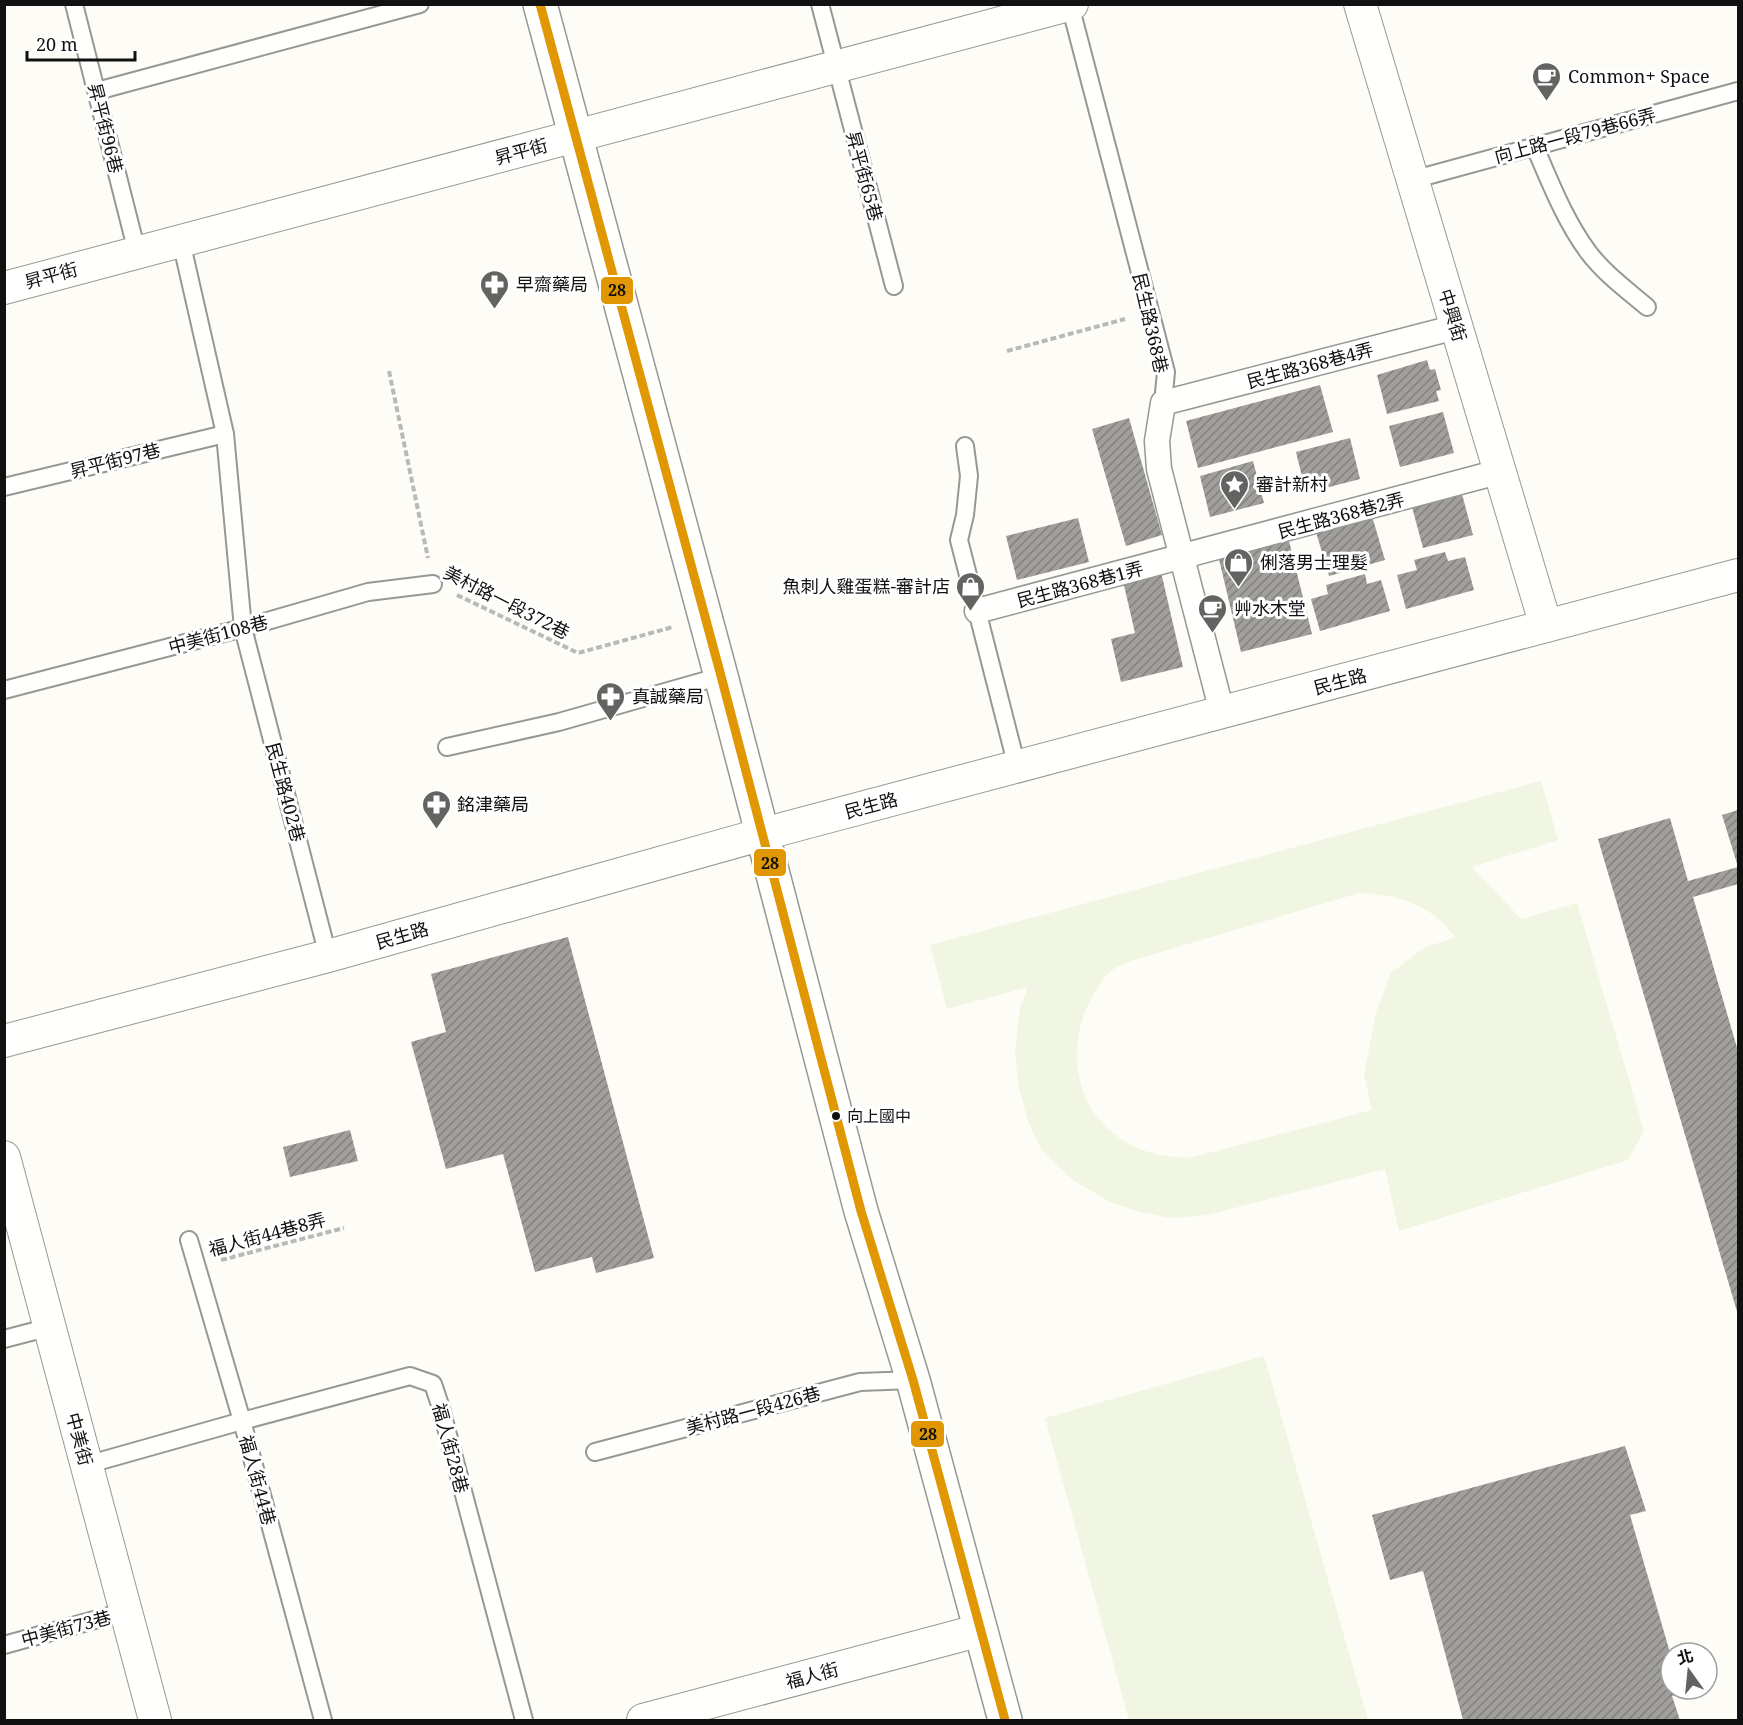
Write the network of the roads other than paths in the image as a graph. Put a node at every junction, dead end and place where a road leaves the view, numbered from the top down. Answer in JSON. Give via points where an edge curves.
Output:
{"nodes":[{"id":1,"x":74,"y":4,"type":"edge"},
{"id":2,"x":420,"y":4,"type":"edge"},
{"id":3,"x":540,"y":4,"type":"edge"},
{"id":4,"x":820,"y":4,"type":"edge"},
{"id":5,"x":1360,"y":4,"type":"edge"},
{"id":6,"x":1071,"y":5,"type":"edge"},
{"id":7,"x":836,"y":67,"type":"junction"},
{"id":8,"x":97,"y":91,"type":"junction"},
{"id":9,"x":1738,"y":91,"type":"edge"},
{"id":10,"x":575,"y":136,"type":"junction"},
{"id":11,"x":1534,"y":145,"type":"junction"},
{"id":12,"x":1412,"y":180,"type":"junction"},
{"id":13,"x":181,"y":242,"type":"junction"},
{"id":14,"x":137,"y":252,"type":"junction"},
{"id":15,"x":894,"y":286,"type":"dead end"},
{"id":16,"x":4,"y":288,"type":"edge"},
{"id":17,"x":1647,"y":307,"type":"dead end"},
{"id":18,"x":1456,"y":327,"type":"junction"},
{"id":19,"x":1163,"y":404,"type":"junction"},
{"id":20,"x":225,"y":434,"type":"junction"},
{"id":21,"x":965,"y":446,"type":"dead end"},
{"id":22,"x":1498,"y":472,"type":"junction"},
{"id":23,"x":4,"y":487,"type":"edge"},
{"id":24,"x":1183,"y":557,"type":"junction"},
{"id":25,"x":1738,"y":575,"type":"edge"},
{"id":26,"x":433,"y":584,"type":"road end"},
{"id":27,"x":977,"y":611,"type":"junction"},
{"id":28,"x":1546,"y":627,"type":"junction"},
{"id":29,"x":243,"y":628,"type":"junction"},
{"id":30,"x":721,"y":676,"type":"junction"},
{"id":31,"x":4,"y":690,"type":"edge"},
{"id":32,"x":1222,"y":712,"type":"junction"},
{"id":33,"x":447,"y":747,"type":"dead end"},
{"id":34,"x":1017,"y":767,"type":"junction"},
{"id":35,"x":763,"y":834,"type":"junction"},
{"id":36,"x":328,"y":956,"type":"junction"},
{"id":37,"x":4,"y":1041,"type":"edge"},
{"id":38,"x":4,"y":1157,"type":"edge"},
{"id":39,"x":189,"y":1240,"type":"dead end"},
{"id":40,"x":50,"y":1327,"type":"junction"},
{"id":41,"x":4,"y":1339,"type":"edge"},
{"id":42,"x":913,"y":1380,"type":"junction"},
{"id":43,"x":242,"y":1421,"type":"junction"},
{"id":44,"x":595,"y":1452,"type":"dead end"},
{"id":45,"x":87,"y":1465,"type":"junction"},
{"id":46,"x":127,"y":1611,"type":"junction"},
{"id":47,"x":981,"y":1630,"type":"junction"},
{"id":48,"x":4,"y":1645,"type":"edge"},
{"id":49,"x":155,"y":1720,"type":"edge"},
{"id":50,"x":323,"y":1720,"type":"edge"},
{"id":51,"x":524,"y":1720,"type":"edge"},
{"id":52,"x":643,"y":1720,"type":"edge"},
{"id":53,"x":1005,"y":1720,"type":"edge"}],
"edges":[{"from":1,"to":8,"type":"lane","name":"昇平街96巷"},
{"from":2,"to":8,"type":"lane"},
{"from":3,"to":10,"type":"street"},
{"from":4,"to":7,"type":"lane","name":"昇平街65巷"},
{"from":5,"to":12,"type":"street","name":"中興街"},
{"from":6,"to":7,"type":"street","name":"昇平街"},
{"from":6,"to":19,"type":"lane","name":"民生路368巷","via":[[1166,372]]},
{"from":7,"to":10,"type":"street","name":"昇平街"},
{"from":7,"to":15,"type":"lane","name":"昇平街65巷"},
{"from":8,"to":14,"type":"lane","name":"昇平街96巷"},
{"from":9,"to":11,"type":"lane","name":"向上路一段79巷66弄"},
{"from":10,"to":13,"type":"street","name":"昇平街"},
{"from":10,"to":30,"type":"street"},
{"from":11,"to":12,"type":"lane","name":"向上路一段79巷66弄"},
{"from":11,"to":17,"type":"lane","via":[[1570,226],[1603,269]]},
{"from":12,"to":18,"type":"street","name":"中興街"},
{"from":13,"to":14,"type":"street","name":"昇平街"},
{"from":13,"to":20,"type":"lane"},
{"from":14,"to":16,"type":"street","name":"昇平街"},
{"from":18,"to":19,"type":"street","name":"民生路368巷4弄"},
{"from":18,"to":22,"type":"street","name":"中興街"},
{"from":19,"to":24,"type":"street","name":"民生路368巷","via":[[1157,441],[1159,469]]},
{"from":20,"to":23,"type":"lane","name":"昇平街97巷"},
{"from":20,"to":29,"type":"lane"},
{"from":21,"to":27,"type":"lane","via":[[969,476],[959,540]]},
{"from":22,"to":24,"type":"street","name":"民生路368巷2弄"},
{"from":22,"to":28,"type":"street","name":"中興街"},
{"from":24,"to":27,"type":"street","name":"民生路368巷1弄"},
{"from":24,"to":32,"type":"street","name":"民生路368巷"},
{"from":25,"to":28,"type":"street","name":"民生路"},
{"from":26,"to":29,"type":"lane","name":"中美街108巷","via":[[368,592]]},
{"from":27,"to":34,"type":"lane"},
{"from":28,"to":32,"type":"street","name":"民生路"},
{"from":29,"to":31,"type":"lane","name":"中美街108巷"},
{"from":29,"to":36,"type":"lane","name":"民生路402巷"},
{"from":30,"to":33,"type":"lane","via":[[559,722]]},
{"from":30,"to":35,"type":"street"},
{"from":32,"to":34,"type":"street","name":"民生路"},
{"from":34,"to":35,"type":"street","name":"民生路"},
{"from":35,"to":36,"type":"street","name":"民生路"},
{"from":35,"to":42,"type":"street","via":[[861,1211]]},
{"from":36,"to":37,"type":"street","name":"民生路"},
{"from":38,"to":40,"type":"street","name":"中美街"},
{"from":39,"to":43,"type":"lane","name":"福人街44巷"},
{"from":40,"to":41,"type":"lane"},
{"from":40,"to":45,"type":"street","name":"中美街"},
{"from":42,"to":44,"type":"lane","name":"美村路一段426巷","via":[[860,1382]]},
{"from":42,"to":47,"type":"street"},
{"from":43,"to":45,"type":"lane","name":"福人街28巷"},
{"from":43,"to":50,"type":"lane","name":"福人街44巷"},
{"from":43,"to":51,"type":"lane","name":"福人街28巷","via":[[410,1376],[433,1384]]},
{"from":45,"to":46,"type":"street","name":"中美街"},
{"from":46,"to":48,"type":"lane","name":"中美街73巷"},
{"from":46,"to":49,"type":"street","name":"中美街"},
{"from":47,"to":52,"type":"street","name":"福人街"},
{"from":47,"to":53,"type":"street"}]}
